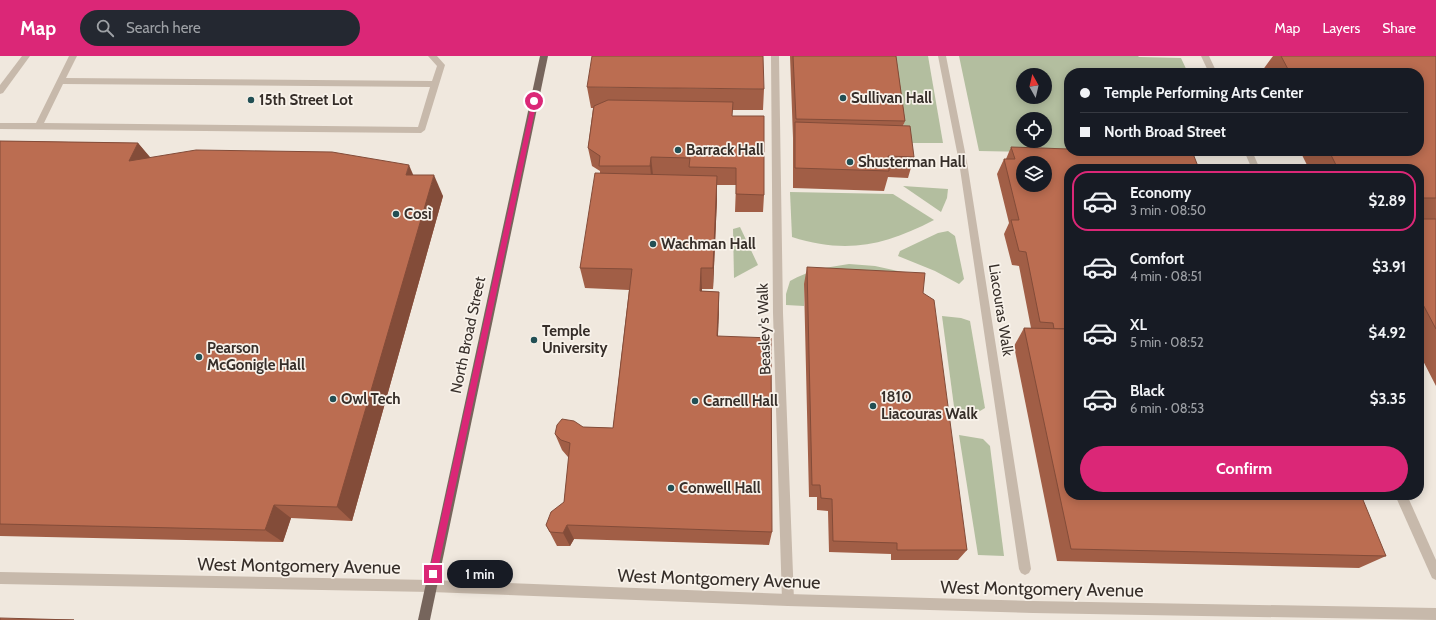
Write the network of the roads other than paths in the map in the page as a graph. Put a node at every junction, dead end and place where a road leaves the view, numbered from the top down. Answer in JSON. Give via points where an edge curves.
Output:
{"nodes":[{"id":1,"x":26,"y":56,"type":"edge"},
{"id":2,"x":73,"y":56,"type":"edge"},
{"id":3,"x":432,"y":56,"type":"edge"},
{"id":4,"x":544,"y":56,"type":"edge"},
{"id":5,"x":775,"y":56,"type":"edge"},
{"id":6,"x":942,"y":56,"type":"edge"},
{"id":7,"x":1206,"y":56,"type":"edge"},
{"id":8,"x":1211,"y":68,"type":"edge"},
{"id":9,"x":60,"y":81,"type":"junction"},
{"id":10,"x":436,"y":84,"type":"junction"},
{"id":11,"x":0,"y":91,"type":"edge"},
{"id":12,"x":0,"y":126,"type":"edge"},
{"id":13,"x":38,"y":127,"type":"junction"},
{"id":14,"x":1403,"y":500,"type":"edge"},
{"id":15,"x":1025,"y":569,"type":"dead end"},
{"id":16,"x":1436,"y":574,"type":"edge"},
{"id":17,"x":0,"y":578,"type":"edge"},
{"id":18,"x":431,"y":586,"type":"junction"},
{"id":19,"x":788,"y":600,"type":"junction"},
{"id":20,"x":1436,"y":614,"type":"edge"},
{"id":21,"x":424,"y":620,"type":"edge"}],
"edges":[{"from":1,"to":11,"type":"street"},
{"from":2,"to":9,"type":"street"},
{"from":3,"to":10,"type":"street","via":[[441,65]]},
{"from":4,"to":18,"type":"main road","name":"North Broad Street"},
{"from":5,"to":19,"type":"street","name":"Beasley's Walk","via":[[778,313]]},
{"from":6,"to":15,"type":"street","name":"Liacouras Walk","via":[[963,162]]},
{"from":7,"to":8,"type":"street"},
{"from":9,"to":10,"type":"street"},
{"from":9,"to":13,"type":"street"},
{"from":10,"to":13,"type":"street","via":[[421,130]]},
{"from":12,"to":13,"type":"street"},
{"from":14,"to":16,"type":"street"},
{"from":17,"to":18,"type":"street","name":"West Montgomery Avenue"},
{"from":18,"to":19,"type":"street","name":"West Montgomery Avenue"},
{"from":18,"to":21,"type":"main road","name":"North Broad Street"},
{"from":19,"to":20,"type":"street","name":"West Montgomery Avenue"}]}
